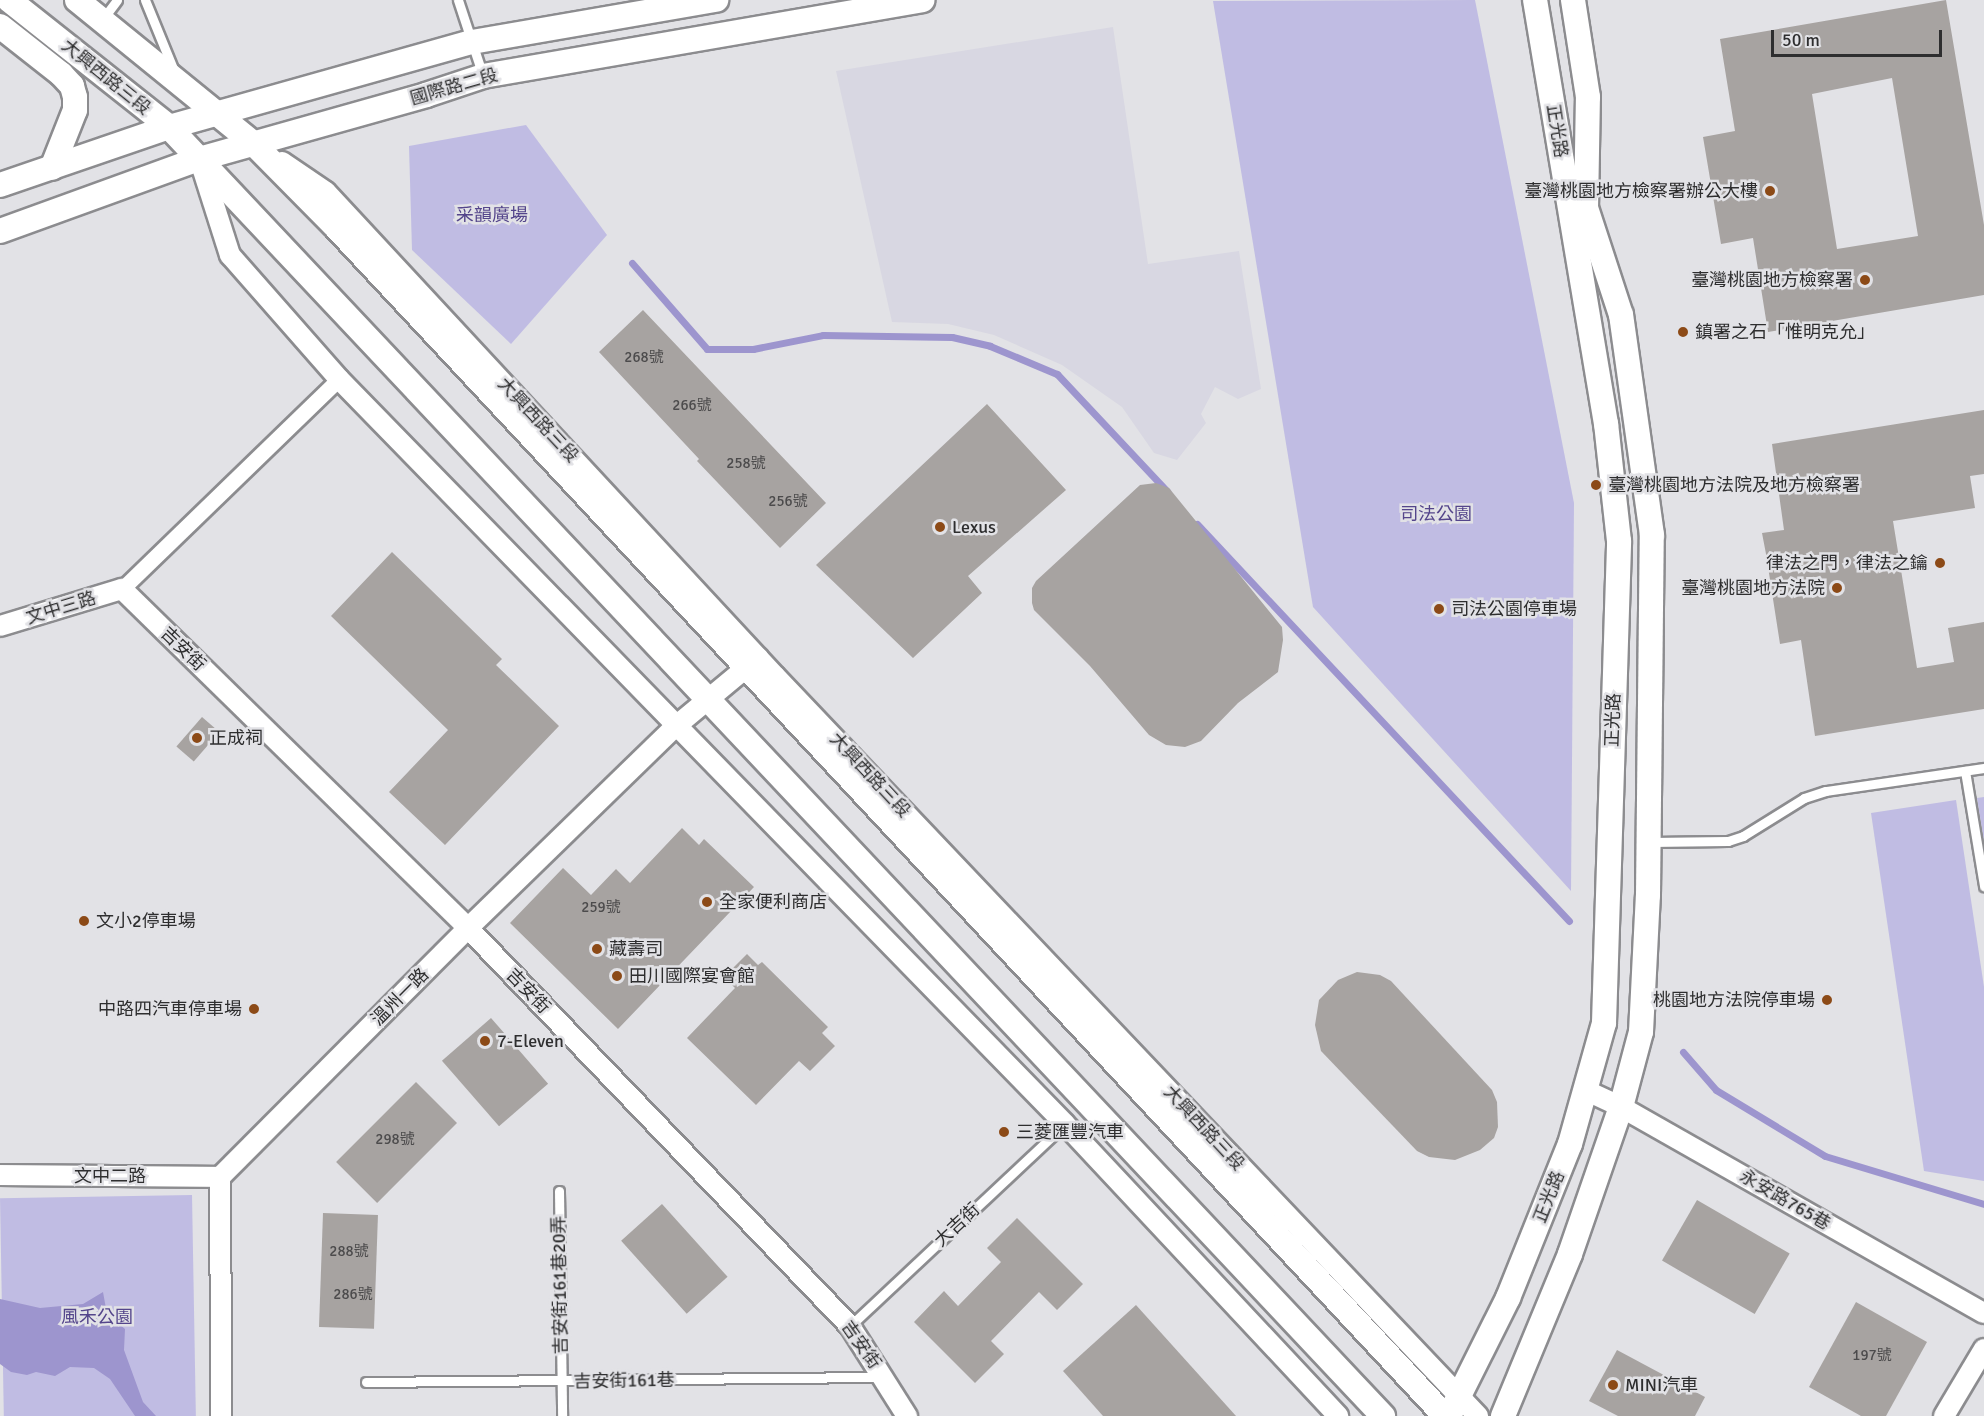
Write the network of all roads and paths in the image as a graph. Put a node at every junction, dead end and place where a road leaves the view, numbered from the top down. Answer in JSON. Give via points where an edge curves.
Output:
{"nodes":[{"id":1,"x":9,"y":0,"type":"edge"},
{"id":2,"x":77,"y":0,"type":"edge"},
{"id":3,"x":117,"y":0,"type":"edge"},
{"id":4,"x":145,"y":0,"type":"edge"},
{"id":5,"x":458,"y":0,"type":"edge"},
{"id":6,"x":716,"y":0,"type":"edge"},
{"id":7,"x":922,"y":0,"type":"edge"},
{"id":8,"x":1535,"y":0,"type":"edge"},
{"id":9,"x":1574,"y":0,"type":"edge"},
{"id":10,"x":888,"y":3,"type":"edge"},
{"id":11,"x":102,"y":20,"type":"junction"},
{"id":12,"x":0,"y":26,"type":"edge"},
{"id":13,"x":472,"y":42,"type":"junction"},
{"id":14,"x":483,"y":76,"type":"junction"},
{"id":15,"x":178,"y":82,"type":"junction"},
{"id":16,"x":217,"y":114,"type":"junction"},
{"id":17,"x":169,"y":127,"type":"junction"},
{"id":18,"x":254,"y":144,"type":"junction"},
{"id":19,"x":199,"y":159,"type":"junction"},
{"id":20,"x":52,"y":168,"type":"junction"},
{"id":21,"x":0,"y":185,"type":"edge"},
{"id":22,"x":0,"y":231,"type":"edge"},
{"id":23,"x":339,"y":379,"type":"junction"},
{"id":24,"x":1634,"y":402,"type":"junction"},
{"id":25,"x":1603,"y":408,"type":"junction"},
{"id":26,"x":122,"y":589,"type":"junction"},
{"id":27,"x":0,"y":626,"type":"edge"},
{"id":28,"x":752,"y":661,"type":"junction"},
{"id":29,"x":707,"y":699,"type":"junction"},
{"id":30,"x":676,"y":726,"type":"junction"},
{"id":31,"x":1984,"y":768,"type":"edge"},
{"id":32,"x":1965,"y":771,"type":"junction"},
{"id":33,"x":1648,"y":842,"type":"junction"},
{"id":34,"x":1984,"y":886,"type":"edge"},
{"id":35,"x":468,"y":928,"type":"junction"},
{"id":36,"x":1585,"y":1090,"type":"junction"},
{"id":37,"x":1621,"y":1107,"type":"junction"},
{"id":38,"x":1065,"y":1124,"type":"junction"},
{"id":39,"x":0,"y":1175,"type":"edge"},
{"id":40,"x":220,"y":1177,"type":"junction"},
{"id":41,"x":559,"y":1191,"type":"dead end"},
{"id":42,"x":1984,"y":1313,"type":"edge"},
{"id":43,"x":850,"y":1326,"type":"junction"},
{"id":44,"x":1984,"y":1349,"type":"edge"},
{"id":45,"x":883,"y":1377,"type":"junction"},
{"id":46,"x":366,"y":1382,"type":"dead end"},
{"id":47,"x":562,"y":1382,"type":"junction"},
{"id":48,"x":1451,"y":1409,"type":"edge"},
{"id":49,"x":221,"y":1416,"type":"edge"},
{"id":50,"x":562,"y":1416,"type":"edge"},
{"id":51,"x":907,"y":1416,"type":"edge"},
{"id":52,"x":1338,"y":1416,"type":"edge"},
{"id":53,"x":1383,"y":1416,"type":"edge"},
{"id":54,"x":1478,"y":1416,"type":"edge"},
{"id":55,"x":1503,"y":1416,"type":"edge"},
{"id":56,"x":1944,"y":1416,"type":"edge"}],
"edges":[{"from":1,"to":17,"type":"street","name":"大興西路三段"},
{"from":2,"to":11,"type":"street","name":"大興西路三段"},
{"from":3,"to":11,"type":"lane"},
{"from":4,"to":15,"type":"lane"},
{"from":5,"to":13,"type":"lane"},
{"from":6,"to":13,"type":"street","name":"國際路二段"},
{"from":7,"to":10,"type":"street","name":"國際路二段"},
{"from":8,"to":25,"type":"street","name":"正光路"},
{"from":9,"to":24,"type":"street","name":"正光路","via":[[1588,97],[1586,208],[1621,315]]},
{"from":10,"to":14,"type":"street","name":"國際路二段"},
{"from":11,"to":15,"type":"street","name":"大興西路三段"},
{"from":12,"to":20,"type":"street","via":[[72,86],[75,110]]},
{"from":13,"to":14,"type":"lane"},
{"from":13,"to":16,"type":"street","name":"國際路二段"},
{"from":14,"to":18,"type":"street","name":"國際路二段"},
{"from":15,"to":16,"type":"street","name":"大興西路三段"},
{"from":16,"to":17,"type":"street","name":"國際路二段"},
{"from":16,"to":18,"type":"street","name":"大興西路三段"},
{"from":17,"to":19,"type":"street","name":"大興西路三段"},
{"from":17,"to":20,"type":"street","name":"國際路二段"},
{"from":18,"to":19,"type":"street","name":"國際路二段"},
{"from":18,"to":28,"type":"street","name":"大興西路三段"},
{"from":19,"to":22,"type":"street","name":"國際路二段"},
{"from":19,"to":23,"type":"street","name":"大興西路三段","via":[[230,255]]},
{"from":19,"to":29,"type":"street","name":"大興西路三段"},
{"from":20,"to":21,"type":"street","name":"國際路二段"},
{"from":23,"to":26,"type":"street"},
{"from":23,"to":30,"type":"street","name":"大興西路三段"},
{"from":24,"to":25,"type":"street"},
{"from":24,"to":33,"type":"street","name":"正光路","via":[[1652,535]]},
{"from":25,"to":36,"type":"street","name":"正光路","via":[[1618,564],[1604,1023]]},
{"from":26,"to":27,"type":"street","name":"文中三路"},
{"from":26,"to":35,"type":"street","name":"吉安街"},
{"from":28,"to":29,"type":"street","name":"溫州一路"},
{"from":28,"to":48,"type":"street","name":"大興西路三段"},
{"from":29,"to":30,"type":"street","name":"溫州一路"},
{"from":29,"to":53,"type":"street","name":"大興西路三段"},
{"from":30,"to":35,"type":"street","name":"溫州一路"},
{"from":30,"to":38,"type":"street","name":"大興西路三段"},
{"from":31,"to":32,"type":"lane"},
{"from":32,"to":33,"type":"lane","via":[[1826,791],[1804,798],[1743,836],[1728,841]]},
{"from":32,"to":34,"type":"lane"},
{"from":33,"to":37,"type":"street","name":"正光路","via":[[1641,1032]]},
{"from":35,"to":40,"type":"street","name":"溫州一路"},
{"from":35,"to":43,"type":"street","name":"吉安街"},
{"from":36,"to":37,"type":"street","name":"永安路765巷"},
{"from":36,"to":48,"type":"street","name":"正光路","via":[[1570,1144],[1508,1298]]},
{"from":37,"to":42,"type":"street","name":"永安路765巷"},
{"from":37,"to":55,"type":"street","name":"正光路","via":[[1570,1254]]},
{"from":38,"to":43,"type":"lane","name":"大吉街"},
{"from":38,"to":52,"type":"street","name":"大興西路三段"},
{"from":39,"to":40,"type":"street","name":"文中二路"},
{"from":40,"to":49,"type":"street"},
{"from":41,"to":47,"type":"lane","name":"吉安街161巷20弄"},
{"from":43,"to":45,"type":"street","name":"吉安街"},
{"from":44,"to":56,"type":"street"},
{"from":45,"to":47,"type":"lane","name":"吉安街161巷"},
{"from":45,"to":51,"type":"street","name":"吉安街"},
{"from":46,"to":47,"type":"lane","name":"吉安街161巷"},
{"from":47,"to":50,"type":"lane","name":"吉安街161巷20弄"},
{"from":48,"to":54,"type":"street","name":"大興西路三段"}]}
